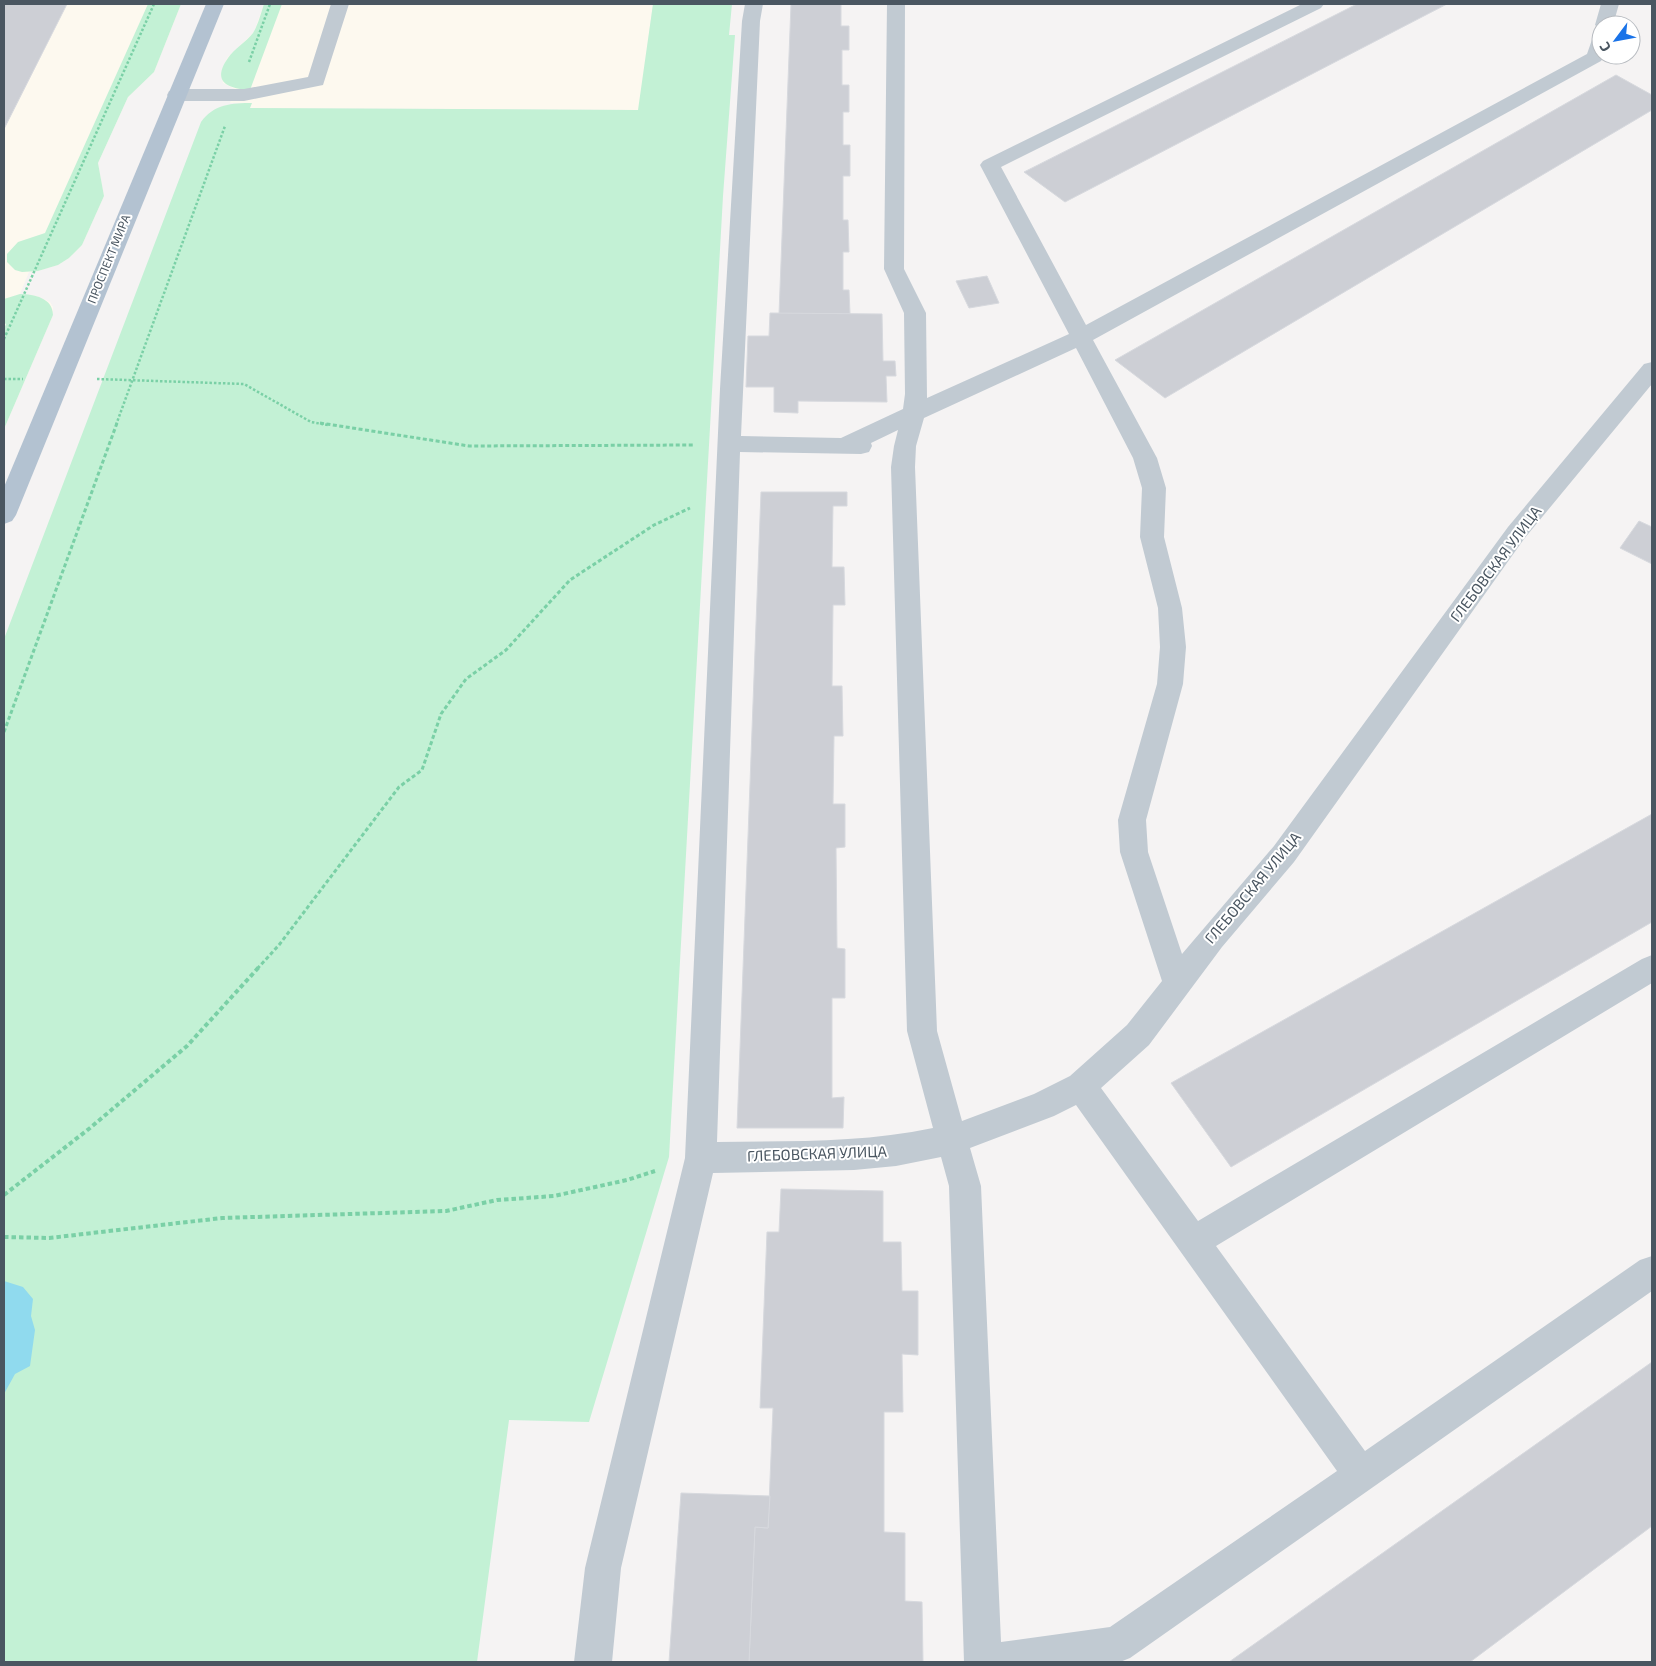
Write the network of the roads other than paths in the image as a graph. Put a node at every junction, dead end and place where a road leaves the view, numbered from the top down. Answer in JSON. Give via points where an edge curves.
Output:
{"nodes":[{"id":1,"x":215,"y":4,"type":"edge"},
{"id":2,"x":340,"y":4,"type":"edge"},
{"id":3,"x":754,"y":4,"type":"edge"},
{"id":4,"x":896,"y":4,"type":"edge"},
{"id":5,"x":1315,"y":4,"type":"edge"},
{"id":6,"x":1591,"y":58,"type":"edge"},
{"id":7,"x":176,"y":95,"type":"junction"},
{"id":8,"x":1081,"y":337,"type":"junction"},
{"id":9,"x":1649,"y":378,"type":"edge"},
{"id":10,"x":914,"y":413,"type":"junction"},
{"id":11,"x":729,"y":444,"type":"junction"},
{"id":12,"x":843,"y":446,"type":"junction"},
{"id":13,"x":905,"y":446,"type":"junction"},
{"id":14,"x":4,"y":515,"type":"edge"},
{"id":15,"x":1652,"y":968,"type":"edge"},
{"id":16,"x":1177,"y":982,"type":"junction"},
{"id":17,"x":1081,"y":1086,"type":"junction"},
{"id":18,"x":954,"y":1140,"type":"junction"},
{"id":19,"x":702,"y":1158,"type":"junction"},
{"id":20,"x":1194,"y":1242,"type":"junction"},
{"id":21,"x":1652,"y":1272,"type":"edge"},
{"id":22,"x":1360,"y":1474,"type":"junction"},
{"id":23,"x":593,"y":1662,"type":"edge"},
{"id":24,"x":983,"y":1662,"type":"edge"},
{"id":25,"x":994,"y":1662,"type":"edge"}],
"edges":[{"from":1,"to":7,"type":"main road","name":"ПРОСПЕКТ МИРА"},
{"from":2,"to":7,"type":"street","via":[[316,81],[236,95]]},
{"from":3,"to":11,"type":"street"},
{"from":4,"to":10,"type":"street","via":[[894,269],[915,313]]},
{"from":5,"to":8,"type":"street","via":[[990,165]]},
{"from":6,"to":8,"type":"street"},
{"from":7,"to":14,"type":"main road","name":"ПРОСПЕКТ МИРА"},
{"from":8,"to":10,"type":"street"},
{"from":8,"to":16,"type":"street","via":[[1145,458],[1154,488],[1152,537],[1170,608],[1173,647],[1170,684],[1132,820],[1134,852]]},
{"from":9,"to":16,"type":"street","name":"ГЛЕБОВСКАЯ УЛИЦА","via":[[1516,533],[1284,854]]},
{"from":10,"to":12,"type":"street"},
{"from":10,"to":13,"type":"street"},
{"from":11,"to":12,"type":"street"},
{"from":11,"to":19,"type":"street"},
{"from":12,"to":13,"type":"street"},
{"from":13,"to":18,"type":"street","via":[[903,467],[922,1031]]},
{"from":15,"to":20,"type":"street"},
{"from":16,"to":17,"type":"street","name":"ГЛЕБОВСКАЯ УЛИЦА","via":[[1138,1035]]},
{"from":17,"to":18,"type":"street","name":"ГЛЕБОВСКАЯ УЛИЦА","via":[[1043,1106]]},
{"from":17,"to":20,"type":"street"},
{"from":18,"to":19,"type":"street","name":"ГЛЕБОВСКАЯ УЛИЦА","via":[[854,1155]]},
{"from":18,"to":24,"type":"street","via":[[965,1186]]},
{"from":19,"to":23,"type":"street","via":[[603,1568]]},
{"from":20,"to":22,"type":"street"},
{"from":21,"to":22,"type":"street"},
{"from":22,"to":25,"type":"street","via":[[1117,1645]]}]}
